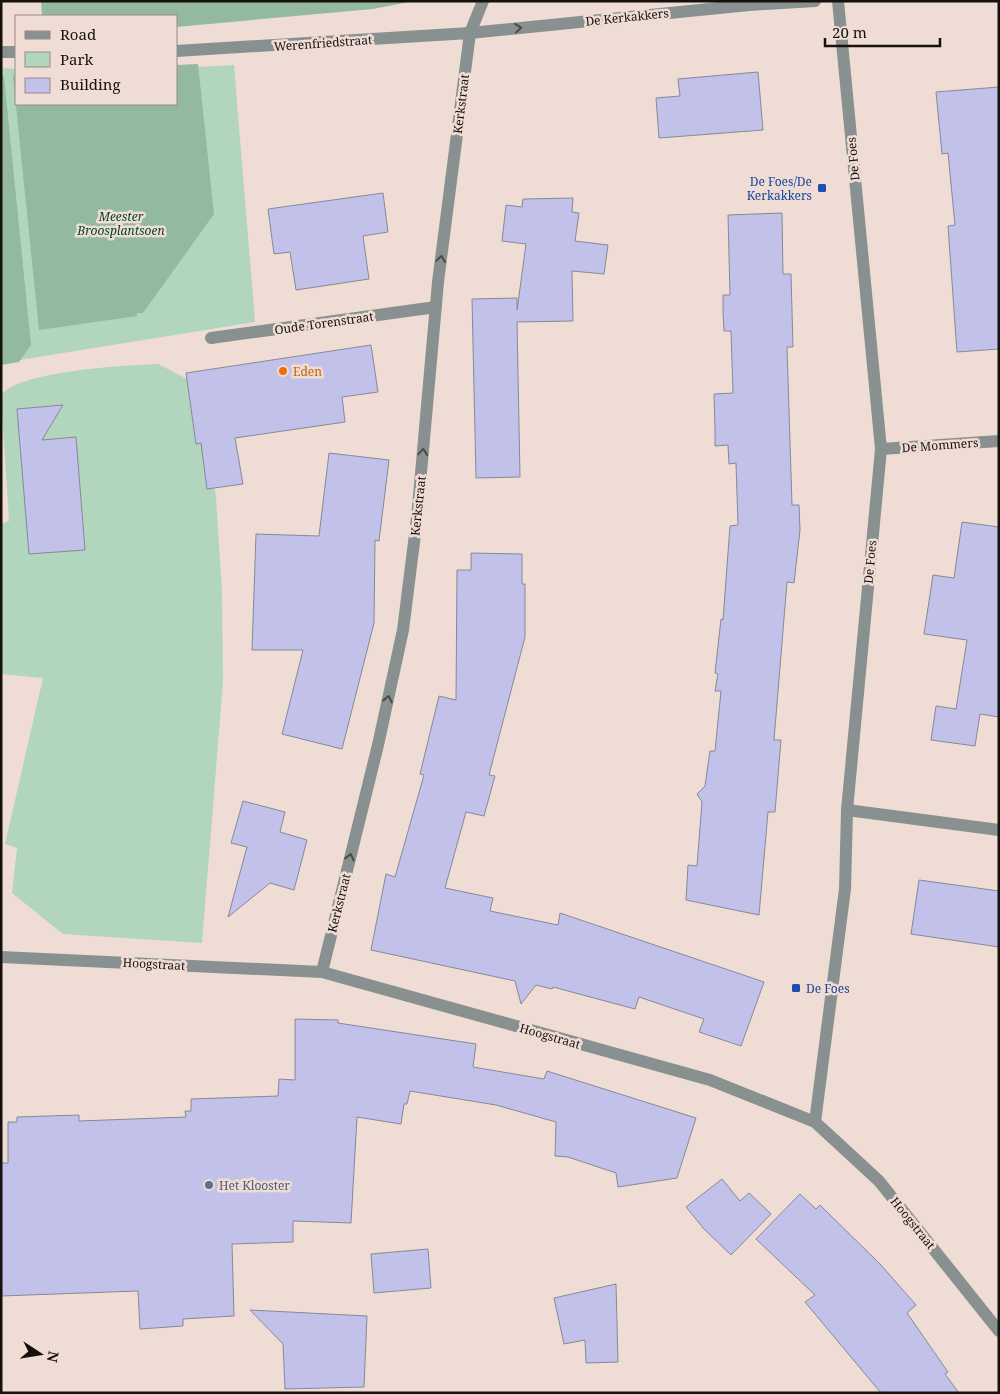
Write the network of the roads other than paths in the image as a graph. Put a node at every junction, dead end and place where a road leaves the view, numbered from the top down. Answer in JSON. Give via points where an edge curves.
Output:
{"nodes":[{"id":1,"x":483,"y":1,"type":"edge"},
{"id":2,"x":815,"y":1,"type":"edge"},
{"id":3,"x":838,"y":1,"type":"edge"},
{"id":4,"x":748,"y":3,"type":"edge"},
{"id":5,"x":470,"y":33,"type":"junction"},
{"id":6,"x":178,"y":51,"type":"edge"},
{"id":7,"x":1,"y":52,"type":"edge"},
{"id":8,"x":15,"y":52,"type":"edge"},
{"id":9,"x":436,"y":307,"type":"junction"},
{"id":10,"x":212,"y":338,"type":"dead end"},
{"id":11,"x":999,"y":441,"type":"edge"},
{"id":12,"x":881,"y":449,"type":"junction"},
{"id":13,"x":847,"y":810,"type":"junction"},
{"id":14,"x":999,"y":830,"type":"edge"},
{"id":15,"x":1,"y":957,"type":"edge"},
{"id":16,"x":322,"y":972,"type":"junction"},
{"id":17,"x":815,"y":1122,"type":"junction"},
{"id":18,"x":999,"y":1331,"type":"edge"}],
"edges":[{"from":1,"to":5,"type":"street","name":"Kerkstraat"},
{"from":2,"to":4,"type":"street","name":"De Kerkakkers"},
{"from":3,"to":12,"type":"street","name":"De Foes"},
{"from":5,"to":4,"type":"street","name":"De Kerkakkers","one_way":true},
{"from":5,"to":6,"type":"street","name":"Werenfriedstraat"},
{"from":9,"to":5,"type":"street","name":"Kerkstraat","one_way":true},
{"from":7,"to":8,"type":"street"},
{"from":9,"to":10,"type":"street","name":"Oude Torenstraat"},
{"from":16,"to":9,"type":"street","name":"Kerkstraat","one_way":true,"via":[[403,630],[418,518]]},
{"from":11,"to":12,"type":"street","name":"De Mommers"},
{"from":12,"to":13,"type":"street","name":"De Foes"},
{"from":13,"to":14,"type":"street"},
{"from":13,"to":17,"type":"street","name":"De Foes","via":[[844,889]]},
{"from":15,"to":16,"type":"street","name":"Hoogstraat"},
{"from":16,"to":17,"type":"street","name":"Hoogstraat","via":[[710,1080]]},
{"from":17,"to":18,"type":"street","name":"Hoogstraat","via":[[879,1181]]}]}
